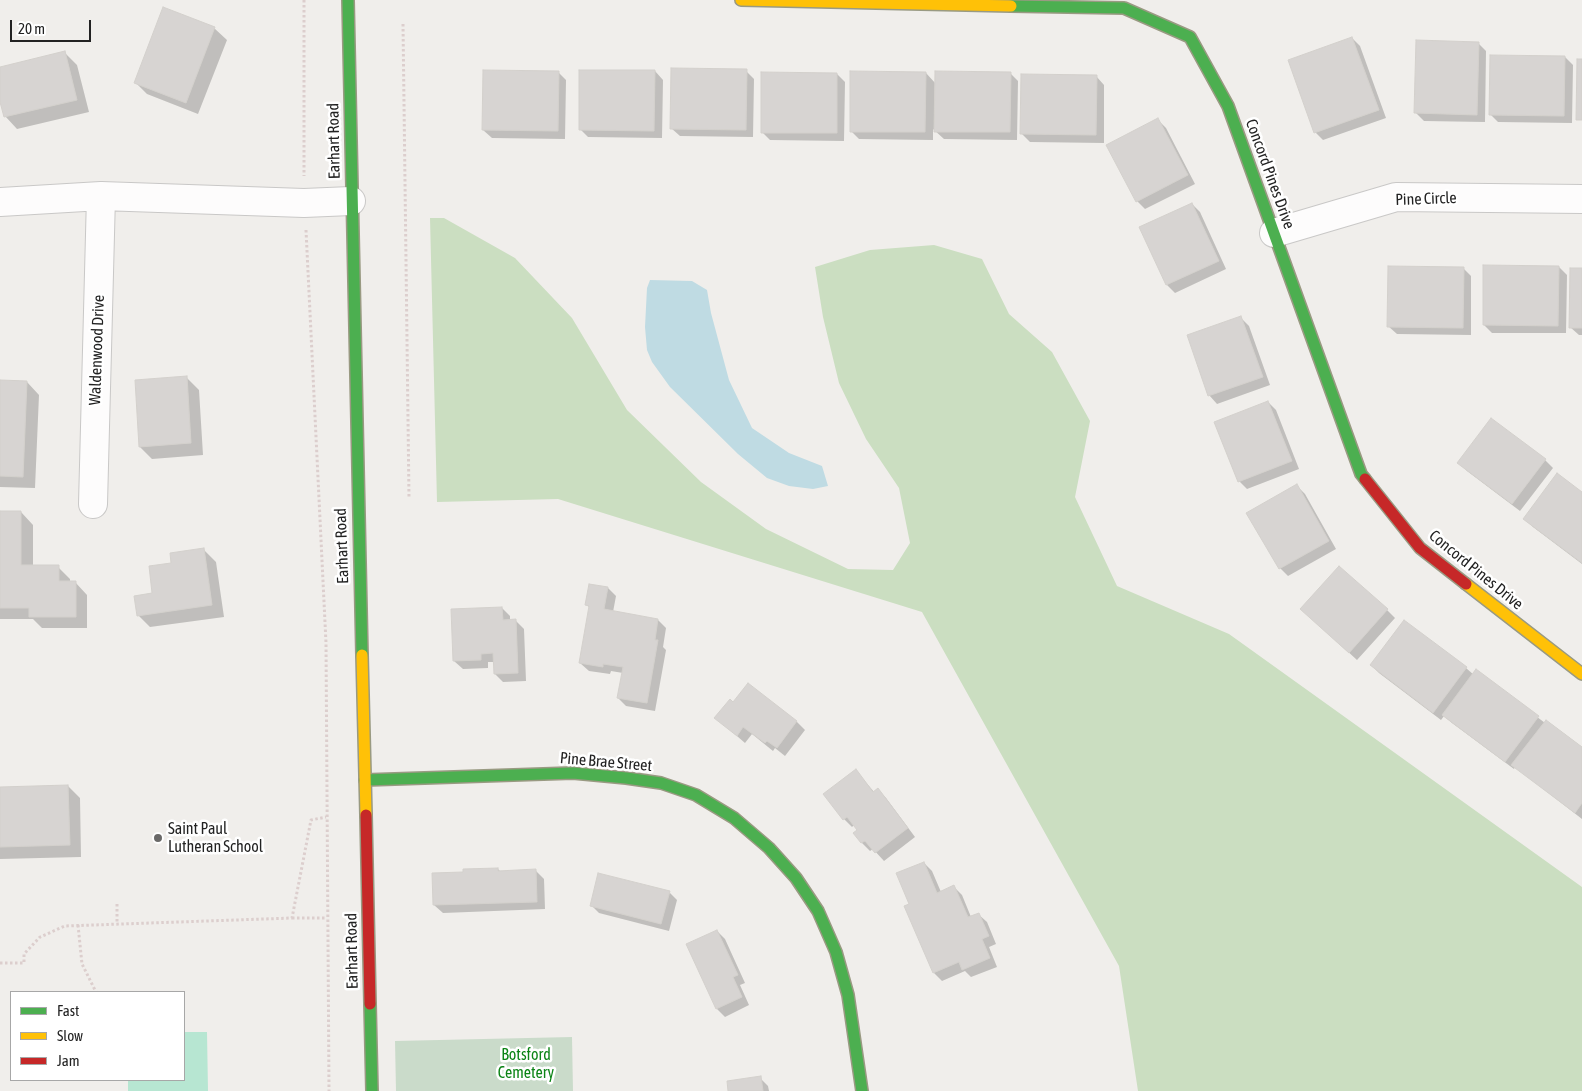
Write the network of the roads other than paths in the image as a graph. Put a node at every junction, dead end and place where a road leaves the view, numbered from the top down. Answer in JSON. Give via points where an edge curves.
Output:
{"nodes":[{"id":1,"x":348,"y":0,"type":"edge"},
{"id":2,"x":741,"y":0,"type":"edge"},
{"id":3,"x":101,"y":196,"type":"junction"},
{"id":4,"x":1582,"y":199,"type":"edge"},
{"id":5,"x":351,"y":201,"type":"junction"},
{"id":6,"x":0,"y":202,"type":"edge"},
{"id":7,"x":1274,"y":233,"type":"junction"},
{"id":8,"x":93,"y":504,"type":"dead end"},
{"id":9,"x":1582,"y":674,"type":"edge"},
{"id":10,"x":365,"y":780,"type":"junction"},
{"id":11,"x":372,"y":1091,"type":"edge"},
{"id":12,"x":862,"y":1091,"type":"edge"}],
"edges":[{"from":1,"to":5,"type":"street","name":"Earhart Road"},
{"from":2,"to":7,"type":"street","name":"Concord Pines Drive","via":[[1124,8],[1190,37],[1228,106]]},
{"from":3,"to":5,"type":"street"},
{"from":3,"to":6,"type":"street"},
{"from":3,"to":8,"type":"street","name":"Waldenwood Drive"},
{"from":4,"to":7,"type":"street","name":"Pine Circle","via":[[1396,197]]},
{"from":5,"to":10,"type":"street","name":"Earhart Road"},
{"from":7,"to":9,"type":"street","name":"Concord Pines Drive","via":[[1361,474],[1420,548]]},
{"from":10,"to":11,"type":"street","name":"Earhart Road"},
{"from":10,"to":12,"type":"street","name":"Pine Brae Street","via":[[573,774],[626,778],[661,783],[696,795],[734,818],[769,848],[796,878],[818,911],[836,952],[848,995]]}]}
